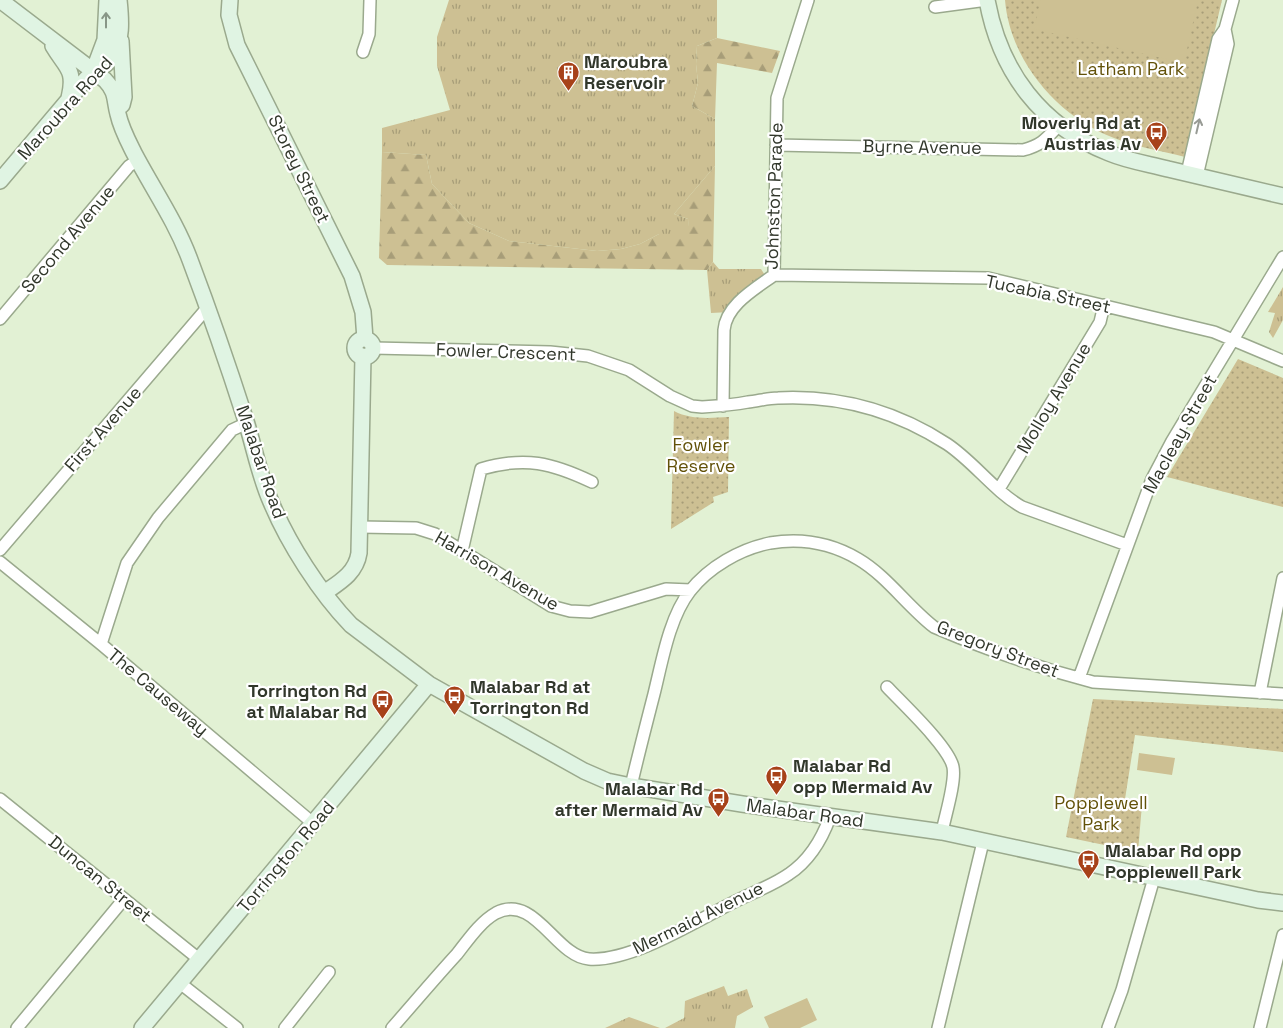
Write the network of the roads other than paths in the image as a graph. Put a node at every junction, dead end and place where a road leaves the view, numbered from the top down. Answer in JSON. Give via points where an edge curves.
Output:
{"nodes":[{"id":1,"x":0,"y":0,"type":"edge"},
{"id":2,"x":107,"y":0,"type":"edge"},
{"id":3,"x":118,"y":0,"type":"edge"},
{"id":4,"x":230,"y":0,"type":"edge"},
{"id":5,"x":370,"y":0,"type":"edge"},
{"id":6,"x":808,"y":0,"type":"edge"},
{"id":7,"x":987,"y":0,"type":"edge"},
{"id":8,"x":1233,"y":0,"type":"edge"},
{"id":9,"x":935,"y":7,"type":"dead end"},
{"id":10,"x":121,"y":30,"type":"junction"},
{"id":11,"x":47,"y":36,"type":"junction"},
{"id":12,"x":363,"y":52,"type":"dead end"},
{"id":13,"x":93,"y":72,"type":"junction"},
{"id":14,"x":69,"y":98,"type":"junction"},
{"id":15,"x":118,"y":115,"type":"junction"},
{"id":16,"x":1059,"y":125,"type":"junction"},
{"id":17,"x":776,"y":144,"type":"junction"},
{"id":18,"x":138,"y":160,"type":"junction"},
{"id":19,"x":1192,"y":175,"type":"junction"},
{"id":20,"x":0,"y":181,"type":"edge"},
{"id":21,"x":1283,"y":196,"type":"edge"},
{"id":22,"x":1283,"y":257,"type":"edge"},
{"id":23,"x":774,"y":275,"type":"junction"},
{"id":24,"x":1104,"y":305,"type":"junction"},
{"id":25,"x":207,"y":308,"type":"junction"},
{"id":26,"x":0,"y":320,"type":"edge"},
{"id":27,"x":1233,"y":340,"type":"junction"},
{"id":28,"x":367,"y":348,"type":"junction"},
{"id":29,"x":1283,"y":361,"type":"edge"},
{"id":30,"x":723,"y":406,"type":"junction"},
{"id":31,"x":246,"y":422,"type":"junction"},
{"id":32,"x":592,"y":482,"type":"dead end"},
{"id":33,"x":1000,"y":489,"type":"junction"},
{"id":34,"x":360,"y":527,"type":"junction"},
{"id":35,"x":1127,"y":545,"type":"junction"},
{"id":36,"x":0,"y":550,"type":"edge"},
{"id":37,"x":462,"y":550,"type":"junction"},
{"id":38,"x":0,"y":562,"type":"edge"},
{"id":39,"x":1283,"y":578,"type":"edge"},
{"id":40,"x":690,"y":590,"type":"junction"},
{"id":41,"x":324,"y":593,"type":"junction"},
{"id":42,"x":101,"y":644,"type":"junction"},
{"id":43,"x":1079,"y":678,"type":"junction"},
{"id":44,"x":429,"y":684,"type":"junction"},
{"id":45,"x":887,"y":687,"type":"dead end"},
{"id":46,"x":1260,"y":693,"type":"junction"},
{"id":47,"x":1283,"y":694,"type":"edge"},
{"id":48,"x":630,"y":786,"type":"junction"},
{"id":49,"x":1,"y":803,"type":"edge"},
{"id":50,"x":830,"y":817,"type":"junction"},
{"id":51,"x":314,"y":824,"type":"junction"},
{"id":52,"x":942,"y":832,"type":"junction"},
{"id":53,"x":983,"y":842,"type":"junction"},
{"id":54,"x":1154,"y":878,"type":"junction"},
{"id":55,"x":124,"y":899,"type":"junction"},
{"id":56,"x":1283,"y":903,"type":"edge"},
{"id":57,"x":1283,"y":935,"type":"edge"},
{"id":58,"x":200,"y":960,"type":"junction"},
{"id":59,"x":329,"y":972,"type":"dead end"},
{"id":60,"x":180,"y":983,"type":"junction"},
{"id":61,"x":17,"y":1028,"type":"edge"},
{"id":62,"x":142,"y":1028,"type":"edge"},
{"id":63,"x":238,"y":1028,"type":"edge"},
{"id":64,"x":285,"y":1028,"type":"edge"},
{"id":65,"x":392,"y":1028,"type":"edge"},
{"id":66,"x":938,"y":1028,"type":"edge"},
{"id":67,"x":1108,"y":1028,"type":"edge"},
{"id":68,"x":1260,"y":1028,"type":"edge"}],
"edges":[{"from":1,"to":11,"type":"main road","name":"Malabar Road"},
{"from":13,"to":2,"type":"main road","one_way":true,"via":[[106,40]]},
{"from":3,"to":10,"type":"main road","name":"Maroubra Road"},
{"from":4,"to":28,"type":"main road","name":"Storey Street","via":[[230,21],[237,45],[352,276]]},
{"from":5,"to":12,"type":"street","via":[[369,34]]},
{"from":6,"to":17,"type":"street","name":"Johnston Parade","via":[[777,98]]},
{"from":7,"to":9,"type":"street"},
{"from":7,"to":16,"type":"main road","via":[[997,41],[1014,76],[1038,107]]},
{"from":8,"to":19,"type":"street","via":[[1226,29],[1228,44]]},
{"from":10,"to":13,"type":"main road","name":"Maroubra Road","via":[[114,54]]},
{"from":10,"to":15,"type":"main road","via":[[124,98]]},
{"from":11,"to":13,"type":"main road","name":"Malabar Road"},
{"from":11,"to":14,"type":"main road","via":[[70,71],[73,81]]},
{"from":13,"to":14,"type":"main road","name":"Maroubra Road"},
{"from":13,"to":15,"type":"main road","name":"Malabar Road","via":[[112,88]]},
{"from":14,"to":20,"type":"main road","name":"Maroubra Road"},
{"from":15,"to":18,"type":"main road","name":"Malabar Road"},
{"from":16,"to":17,"type":"street","name":"Byrne Avenue","via":[[1037,146],[1023,150]]},
{"from":16,"to":19,"type":"main road","via":[[1112,154]]},
{"from":17,"to":23,"type":"street","name":"Johnston Parade"},
{"from":18,"to":25,"type":"main road","name":"Malabar Road","via":[[181,237]]},
{"from":18,"to":26,"type":"street","name":"Second Avenue","via":[[129,166]]},
{"from":19,"to":21,"type":"main road"},
{"from":22,"to":27,"type":"street","name":"Macleay Street"},
{"from":23,"to":24,"type":"street","name":"Tucabia Street","via":[[983,278]]},
{"from":23,"to":30,"type":"street","name":"Johnston Parade","via":[[734,306],[726,318]]},
{"from":24,"to":27,"type":"street","name":"Tucabia Street","via":[[1214,332]]},
{"from":24,"to":33,"type":"street","name":"Molloy Avenue","via":[[1100,322]]},
{"from":25,"to":31,"type":"main road","name":"Malabar Road"},
{"from":25,"to":36,"type":"street","name":"First Avenue"},
{"from":27,"to":29,"type":"street","name":"Tucabia Street"},
{"from":27,"to":35,"type":"street","name":"Macleay Street","via":[[1155,473]]},
{"from":28,"to":30,"type":"street","name":"Fowler Crescent","via":[[550,352],[588,356],[629,370],[692,406]]},
{"from":28,"to":34,"type":"main road","name":"Storey Street"},
{"from":30,"to":33,"type":"street","name":"Fowler Crescent","via":[[802,397],[868,408],[907,422],[948,445]]},
{"from":31,"to":41,"type":"main road","name":"Malabar Road","via":[[270,501],[295,549]]},
{"from":31,"to":42,"type":"street","via":[[232,430],[158,518],[127,563]]},
{"from":32,"to":37,"type":"street","via":[[544,463],[477,465]]},
{"from":33,"to":35,"type":"street","name":"Fowler Crescent","via":[[1010,500],[1022,506]]},
{"from":34,"to":37,"type":"street","name":"Harrison Avenue","via":[[425,530]]},
{"from":34,"to":41,"type":"main road","name":"Storey Street","via":[[357,564],[344,579]]},
{"from":35,"to":43,"type":"street","name":"Macleay Street"},
{"from":37,"to":40,"type":"street","name":"Harrison Avenue","via":[[538,599],[566,610],[590,612],[666,589]]},
{"from":38,"to":42,"type":"street","name":"The Causeway"},
{"from":39,"to":46,"type":"street"},
{"from":40,"to":43,"type":"street","name":"Gregory Street","via":[[715,567],[745,551],[782,541],[821,544],[857,558],[875,570],[934,627]]},
{"from":40,"to":48,"type":"street","name":"Gregory Street","via":[[666,645]]},
{"from":41,"to":44,"type":"main road","name":"Malabar Road","via":[[351,625]]},
{"from":42,"to":51,"type":"street","name":"The Causeway"},
{"from":43,"to":46,"type":"street","name":"Gregory Street","via":[[1093,682]]},
{"from":44,"to":48,"type":"main road","name":"Malabar Road","via":[[584,771]]},
{"from":44,"to":51,"type":"main road","name":"Torrington Road"},
{"from":45,"to":52,"type":"street","via":[[939,743],[953,767]]},
{"from":46,"to":47,"type":"street","name":"Gregory Street"},
{"from":48,"to":50,"type":"main road","name":"Malabar Road"},
{"from":49,"to":55,"type":"street","name":"Duncan Street"},
{"from":50,"to":52,"type":"main road","name":"Malabar Road"},
{"from":50,"to":65,"type":"street","name":"Mermaid Avenue","via":[[820,840],[802,864],[789,874],[624,954],[586,959],[572,953],[527,913],[511,909],[496,913],[479,928]]},
{"from":51,"to":58,"type":"main road","name":"Torrington Road"},
{"from":52,"to":53,"type":"main road","name":"Malabar Road"},
{"from":53,"to":54,"type":"main road","name":"Malabar Road"},
{"from":53,"to":66,"type":"street"},
{"from":54,"to":56,"type":"main road","name":"Malabar Road"},
{"from":54,"to":67,"type":"street"},
{"from":55,"to":58,"type":"street","name":"Duncan Street"},
{"from":55,"to":61,"type":"street"},
{"from":57,"to":68,"type":"street"},
{"from":58,"to":60,"type":"main road","name":"Torrington Road"},
{"from":59,"to":64,"type":"street"},
{"from":60,"to":62,"type":"main road","name":"Torrington Road"},
{"from":60,"to":63,"type":"street"}]}
